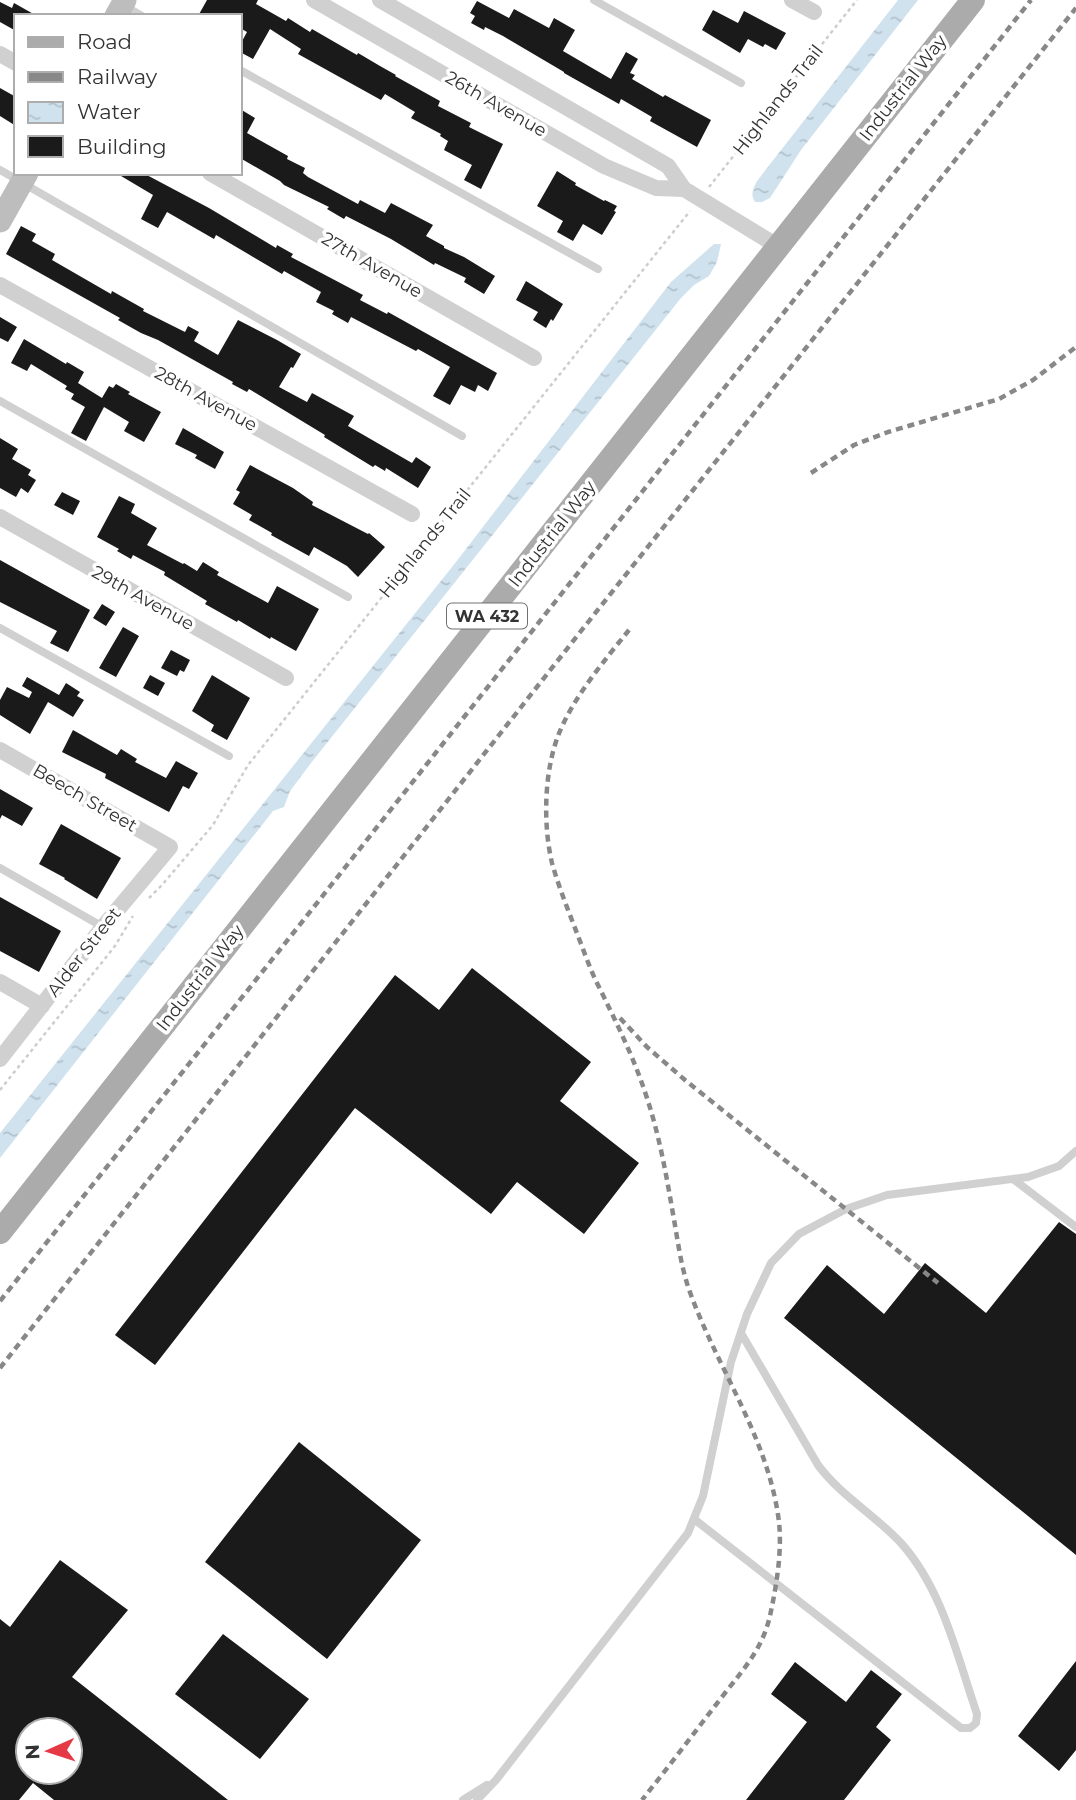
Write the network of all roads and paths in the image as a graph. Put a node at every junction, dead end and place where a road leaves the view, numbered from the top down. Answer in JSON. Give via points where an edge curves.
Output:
{"nodes":[{"id":1,"x":314,"y":0,"type":"edge"},
{"id":2,"x":380,"y":0,"type":"edge"},
{"id":3,"x":594,"y":0,"type":"edge"},
{"id":4,"x":792,"y":0,"type":"edge"},
{"id":5,"x":857,"y":0,"type":"edge"},
{"id":6,"x":973,"y":0,"type":"edge"},
{"id":7,"x":814,"y":12,"type":"dead end"},
{"id":8,"x":242,"y":71,"type":"edge"},
{"id":9,"x":741,"y":83,"type":"dead end"},
{"id":10,"x":214,"y":175,"type":"edge"},
{"id":11,"x":24,"y":178,"type":"edge"},
{"id":12,"x":684,"y":189,"type":"junction"},
{"id":13,"x":700,"y":198,"type":"junction"},
{"id":14,"x":0,"y":221,"type":"edge"},
{"id":15,"x":779,"y":247,"type":"junction"},
{"id":16,"x":598,"y":269,"type":"dead end"},
{"id":17,"x":0,"y":285,"type":"edge"},
{"id":18,"x":534,"y":358,"type":"dead end"},
{"id":19,"x":0,"y":401,"type":"edge"},
{"id":20,"x":462,"y":436,"type":"dead end"},
{"id":21,"x":412,"y":514,"type":"dead end"},
{"id":22,"x":0,"y":517,"type":"edge"},
{"id":23,"x":348,"y":597,"type":"dead end"},
{"id":24,"x":0,"y":628,"type":"edge"},
{"id":25,"x":286,"y":678,"type":"dead end"},
{"id":26,"x":0,"y":750,"type":"edge"},
{"id":27,"x":229,"y":756,"type":"dead end"},
{"id":28,"x":170,"y":847,"type":"joint"},
{"id":29,"x":0,"y":868,"type":"edge"},
{"id":30,"x":146,"y":901,"type":"dead end"},
{"id":31,"x":138,"y":908,"type":"dead end"},
{"id":32,"x":103,"y":927,"type":"junction"},
{"id":33,"x":0,"y":982,"type":"edge"},
{"id":34,"x":43,"y":1006,"type":"junction"},
{"id":35,"x":0,"y":1059,"type":"edge"},
{"id":36,"x":0,"y":1090,"type":"edge"},
{"id":37,"x":1076,"y":1151,"type":"edge"},
{"id":38,"x":1013,"y":1179,"type":"junction"},
{"id":39,"x":1076,"y":1227,"type":"edge"},
{"id":40,"x":0,"y":1232,"type":"edge"},
{"id":41,"x":741,"y":1333,"type":"junction"},
{"id":42,"x":694,"y":1518,"type":"junction"},
{"id":43,"x":496,"y":1780,"type":"junction"},
{"id":44,"x":463,"y":1800,"type":"edge"},
{"id":45,"x":477,"y":1800,"type":"edge"}],
"edges":[{"from":1,"to":12,"type":"street","name":"26th Avenue","via":[[604,166],[656,188]]},
{"from":2,"to":12,"type":"street","name":"26th Avenue","via":[[668,166]]},
{"from":3,"to":9,"type":"lane"},
{"from":4,"to":7,"type":"street"},
{"from":5,"to":13,"type":"path","name":"Highlands Trail"},
{"from":6,"to":15,"type":"main road","name":"Industrial Way","number":"WA 432"},
{"from":8,"to":16,"type":"lane"},
{"from":10,"to":18,"type":"street","name":"27th Avenue"},
{"from":11,"to":14,"type":"street"},
{"from":11,"to":20,"type":"lane"},
{"from":12,"to":13,"type":"street","name":"26th Avenue"},
{"from":13,"to":15,"type":"street","name":"26th Avenue"},
{"from":13,"to":30,"type":"path","name":"Highlands Trail","via":[[248,765],[213,825]]},
{"from":15,"to":40,"type":"main road","name":"Industrial Way","number":"WA 432"},
{"from":17,"to":21,"type":"street","name":"28th Avenue"},
{"from":19,"to":23,"type":"lane"},
{"from":22,"to":25,"type":"street","name":"29th Avenue"},
{"from":24,"to":27,"type":"lane"},
{"from":26,"to":28,"type":"street","name":"Beech Street"},
{"from":28,"to":32,"type":"street","name":"Alder Street"},
{"from":29,"to":32,"type":"lane"},
{"from":31,"to":36,"type":"path","via":[[115,946]]},
{"from":32,"to":34,"type":"street","name":"Alder Street"},
{"from":33,"to":34,"type":"street"},
{"from":34,"to":35,"type":"street","name":"Alder Street"},
{"from":37,"to":38,"type":"lane","via":[[1059,1167]]},
{"from":38,"to":39,"type":"lane"},
{"from":38,"to":41,"type":"lane","via":[[887,1195],[846,1209],[799,1234],[771,1263]]},
{"from":41,"to":42,"type":"lane"},
{"from":41,"to":42,"type":"lane","via":[[829,1480],[900,1542],[929,1582],[977,1714],[976,1723],[961,1728]]},
{"from":42,"to":43,"type":"lane","via":[[688,1533]]},
{"from":43,"to":44,"type":"lane"},
{"from":43,"to":45,"type":"lane"}]}
